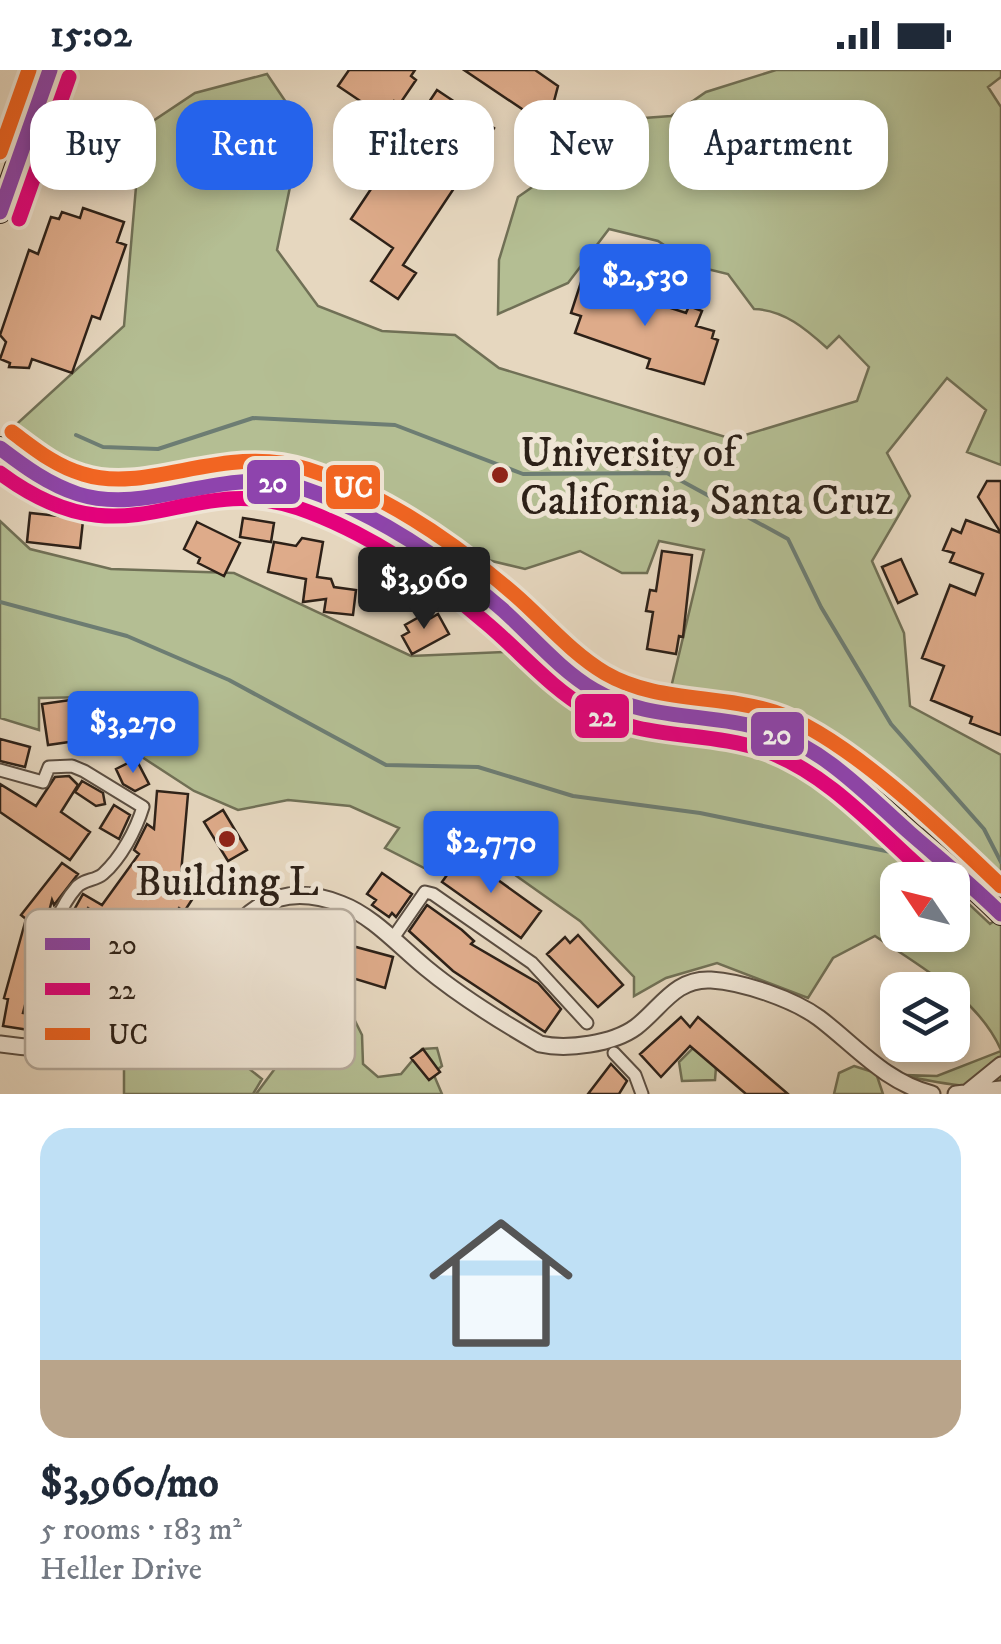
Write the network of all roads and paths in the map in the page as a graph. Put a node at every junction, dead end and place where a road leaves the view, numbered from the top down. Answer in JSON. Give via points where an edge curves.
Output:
{"nodes":[{"id":1,"x":50,"y":70,"type":"edge"},
{"id":2,"x":0,"y":212,"type":"edge"},
{"id":3,"x":0,"y":448,"type":"edge"},
{"id":4,"x":0,"y":770,"type":"edge"},
{"id":5,"x":64,"y":909,"type":"edge"},
{"id":6,"x":260,"y":909,"type":"edge"},
{"id":7,"x":350,"y":909,"type":"edge"},
{"id":8,"x":355,"y":913,"type":"edge"},
{"id":9,"x":1001,"y":914,"type":"edge"},
{"id":10,"x":393,"y":938,"type":"junction"},
{"id":11,"x":587,"y":1022,"type":"dead end"},
{"id":12,"x":0,"y":1044,"type":"edge"},
{"id":13,"x":25,"y":1046,"type":"edge"},
{"id":14,"x":614,"y":1052,"type":"dead end"},
{"id":15,"x":1001,"y":1065,"type":"edge"},
{"id":16,"x":1001,"y":1089,"type":"edge"},
{"id":17,"x":967,"y":1093,"type":"edge"},
{"id":18,"x":642,"y":1094,"type":"edge"},
{"id":19,"x":932,"y":1094,"type":"edge"},
{"id":20,"x":956,"y":1094,"type":"edge"}],
"edges":[{"from":1,"to":2,"type":"main road"},
{"from":3,"to":9,"type":"main road","via":[[44,482],[100,499],[257,479],[336,501],[482,592],[602,695],[741,724],[789,739],[829,763]]},
{"from":4,"to":5,"type":"street","via":[[43,782],[49,768],[72,766],[143,807],[101,877],[76,888]]},
{"from":6,"to":7,"type":"street","via":[[278,899],[313,896]]},
{"from":8,"to":10,"type":"street"},
{"from":10,"to":11,"type":"street","via":[[425,892],[433,894],[532,963]]},
{"from":10,"to":19,"type":"street","via":[[453,989],[540,1044],[622,1035],[673,990],[714,980],[814,1014],[894,1080]]},
{"from":12,"to":13,"type":"street"},
{"from":14,"to":18,"type":"street"},
{"from":15,"to":17,"type":"street"},
{"from":16,"to":17,"type":"street"},
{"from":17,"to":20,"type":"street"}]}
